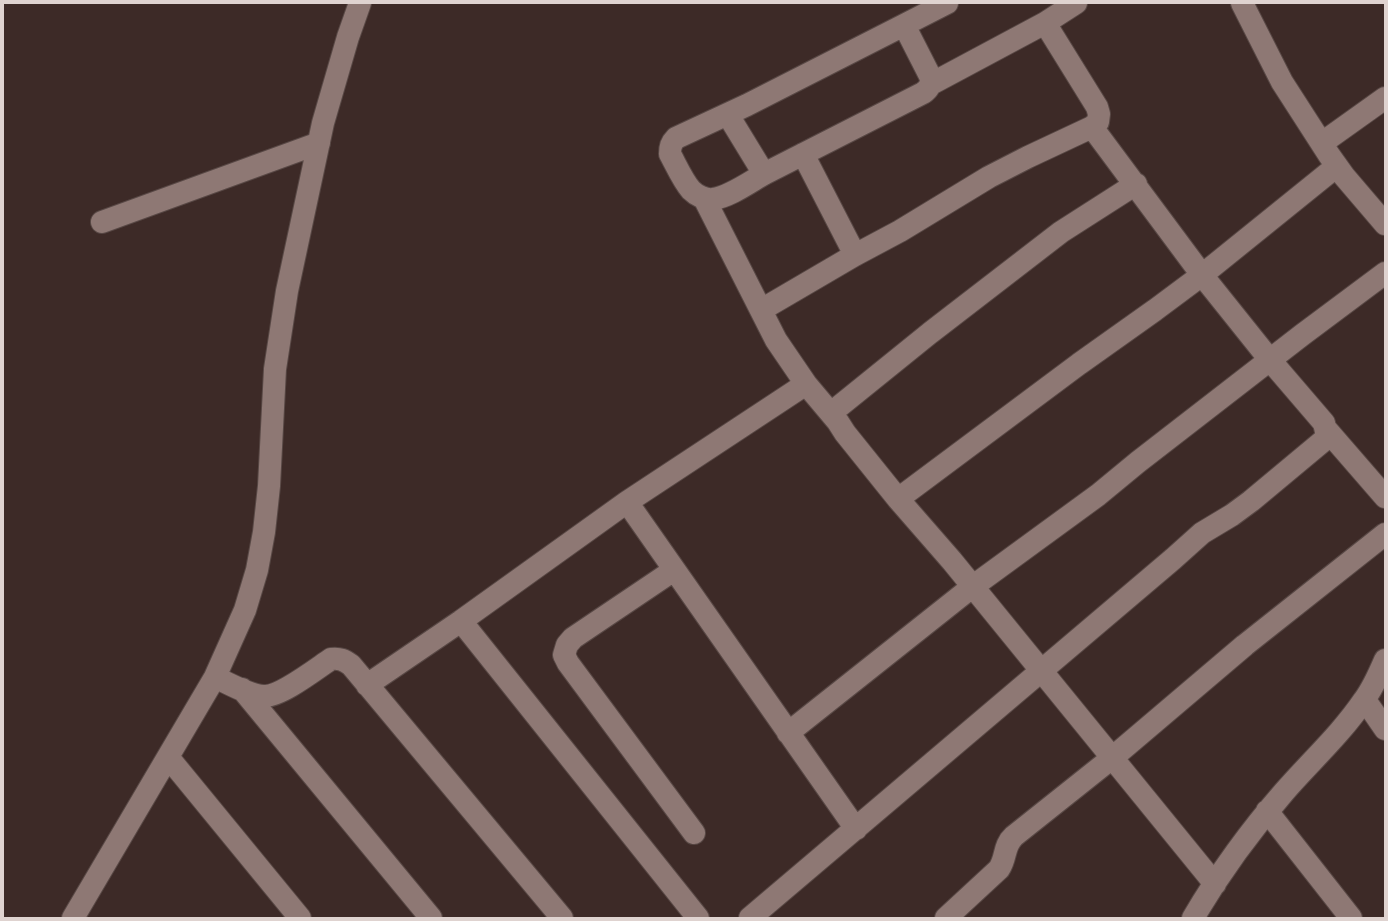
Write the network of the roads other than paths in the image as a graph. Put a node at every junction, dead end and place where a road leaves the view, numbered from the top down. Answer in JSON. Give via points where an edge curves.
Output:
{"nodes":[{"id":1,"x":360,"y":3,"type":"edge"},
{"id":2,"x":947,"y":3,"type":"edge"},
{"id":3,"x":1076,"y":3,"type":"edge"},
{"id":4,"x":1242,"y":3,"type":"edge"},
{"id":5,"x":1045,"y":23,"type":"junction"},
{"id":6,"x":904,"y":25,"type":"junction"},
{"id":7,"x":931,"y":84,"type":"junction"},
{"id":8,"x":1385,"y":98,"type":"edge"},
{"id":9,"x":728,"y":114,"type":"junction"},
{"id":10,"x":1092,"y":127,"type":"junction"},
{"id":11,"x":319,"y":143,"type":"junction"},
{"id":12,"x":1322,"y":143,"type":"junction"},
{"id":13,"x":803,"y":154,"type":"junction"},
{"id":14,"x":1337,"y":166,"type":"junction"},
{"id":15,"x":764,"y":174,"type":"junction"},
{"id":16,"x":1136,"y":184,"type":"junction"},
{"id":17,"x":704,"y":198,"type":"junction"},
{"id":18,"x":102,"y":222,"type":"dead end"},
{"id":19,"x":1385,"y":224,"type":"edge"},
{"id":20,"x":855,"y":255,"type":"junction"},
{"id":21,"x":1385,"y":273,"type":"edge"},
{"id":22,"x":1202,"y":274,"type":"junction"},
{"id":23,"x":761,"y":310,"type":"junction"},
{"id":24,"x":1270,"y":360,"type":"junction"},
{"id":25,"x":806,"y":384,"type":"junction"},
{"id":26,"x":831,"y":413,"type":"junction"},
{"id":27,"x":1326,"y":429,"type":"junction"},
{"id":28,"x":1385,"y":497,"type":"edge"},
{"id":29,"x":898,"y":499,"type":"junction"},
{"id":30,"x":627,"y":502,"type":"junction"},
{"id":31,"x":1385,"y":534,"type":"edge"},
{"id":32,"x":674,"y":570,"type":"junction"},
{"id":33,"x":972,"y":587,"type":"junction"},
{"id":34,"x":461,"y":621,"type":"junction"},
{"id":35,"x":1385,"y":660,"type":"edge"},
{"id":36,"x":1042,"y":671,"type":"junction"},
{"id":37,"x":215,"y":677,"type":"junction"},
{"id":38,"x":367,"y":685,"type":"junction"},
{"id":39,"x":242,"y":689,"type":"junction"},
{"id":40,"x":1365,"y":700,"type":"junction"},
{"id":41,"x":1385,"y":729,"type":"edge"},
{"id":42,"x":788,"y":733,"type":"junction"},
{"id":43,"x":168,"y":757,"type":"junction"},
{"id":44,"x":1112,"y":758,"type":"junction"},
{"id":45,"x":1267,"y":811,"type":"junction"},
{"id":46,"x":856,"y":829,"type":"junction"},
{"id":47,"x":694,"y":833,"type":"dead end"},
{"id":48,"x":1215,"y":884,"type":"junction"},
{"id":49,"x":1200,"y":914,"type":"edge"},
{"id":50,"x":73,"y":918,"type":"edge"},
{"id":51,"x":300,"y":918,"type":"edge"},
{"id":52,"x":431,"y":918,"type":"edge"},
{"id":53,"x":562,"y":918,"type":"edge"},
{"id":54,"x":698,"y":918,"type":"edge"},
{"id":55,"x":750,"y":918,"type":"edge"},
{"id":56,"x":946,"y":918,"type":"edge"},
{"id":57,"x":1351,"y":918,"type":"edge"}],
"edges":[{"from":1,"to":11,"type":"street"},
{"from":2,"to":6,"type":"street"},
{"from":3,"to":5,"type":"street"},
{"from":4,"to":12,"type":"street","via":[[1282,82]]},
{"from":5,"to":7,"type":"street"},
{"from":5,"to":10,"type":"street","via":[[1097,107],[1098,122]]},
{"from":6,"to":7,"type":"street","via":[[931,78]]},
{"from":6,"to":9,"type":"street"},
{"from":7,"to":13,"type":"street","via":[[923,93]]},
{"from":8,"to":12,"type":"street"},
{"from":9,"to":15,"type":"street"},
{"from":9,"to":17,"type":"street","via":[[676,138],[670,148],[670,154],[689,188]]},
{"from":10,"to":16,"type":"street"},
{"from":10,"to":20,"type":"street","via":[[989,177]]},
{"from":11,"to":18,"type":"street"},
{"from":11,"to":37,"type":"street","via":[[287,291],[275,369],[264,532],[245,610]]},
{"from":12,"to":14,"type":"street"},
{"from":13,"to":15,"type":"street"},
{"from":13,"to":20,"type":"street"},
{"from":14,"to":19,"type":"street"},
{"from":14,"to":22,"type":"street"},
{"from":15,"to":17,"type":"street","via":[[723,195],[713,199]]},
{"from":16,"to":22,"type":"street"},
{"from":16,"to":26,"type":"street","via":[[1061,232]]},
{"from":17,"to":23,"type":"street"},
{"from":20,"to":23,"type":"street"},
{"from":21,"to":24,"type":"street"},
{"from":22,"to":24,"type":"street"},
{"from":22,"to":29,"type":"street"},
{"from":23,"to":25,"type":"street","via":[[776,340]]},
{"from":24,"to":27,"type":"street","via":[[1324,423]]},
{"from":24,"to":33,"type":"street","via":[[1098,494]]},
{"from":25,"to":26,"type":"street"},
{"from":25,"to":30,"type":"street"},
{"from":26,"to":29,"type":"street"},
{"from":27,"to":28,"type":"street"},
{"from":27,"to":36,"type":"street","via":[[1327,436],[1323,441],[1251,501],[1202,533]]},
{"from":29,"to":33,"type":"street"},
{"from":30,"to":32,"type":"street"},
{"from":30,"to":34,"type":"street"},
{"from":31,"to":44,"type":"street","via":[[1245,645]]},
{"from":32,"to":42,"type":"street"},
{"from":32,"to":47,"type":"street","via":[[573,638],[567,645],[564,655]]},
{"from":33,"to":36,"type":"street"},
{"from":33,"to":42,"type":"street"},
{"from":34,"to":38,"type":"street"},
{"from":34,"to":54,"type":"street"},
{"from":35,"to":40,"type":"street"},
{"from":36,"to":44,"type":"street"},
{"from":36,"to":46,"type":"street"},
{"from":37,"to":39,"type":"street"},
{"from":37,"to":43,"type":"street"},
{"from":38,"to":39,"type":"street","via":[[351,665],[338,658],[331,659],[271,695],[258,695]]},
{"from":38,"to":53,"type":"street"},
{"from":39,"to":52,"type":"street"},
{"from":40,"to":41,"type":"street"},
{"from":40,"to":45,"type":"street"},
{"from":42,"to":46,"type":"street"},
{"from":43,"to":50,"type":"street"},
{"from":43,"to":51,"type":"street"},
{"from":44,"to":48,"type":"street"},
{"from":44,"to":56,"type":"street","via":[[1009,841],[1000,869]]},
{"from":45,"to":48,"type":"street"},
{"from":45,"to":57,"type":"street"},
{"from":46,"to":55,"type":"street"},
{"from":48,"to":49,"type":"street"}]}
